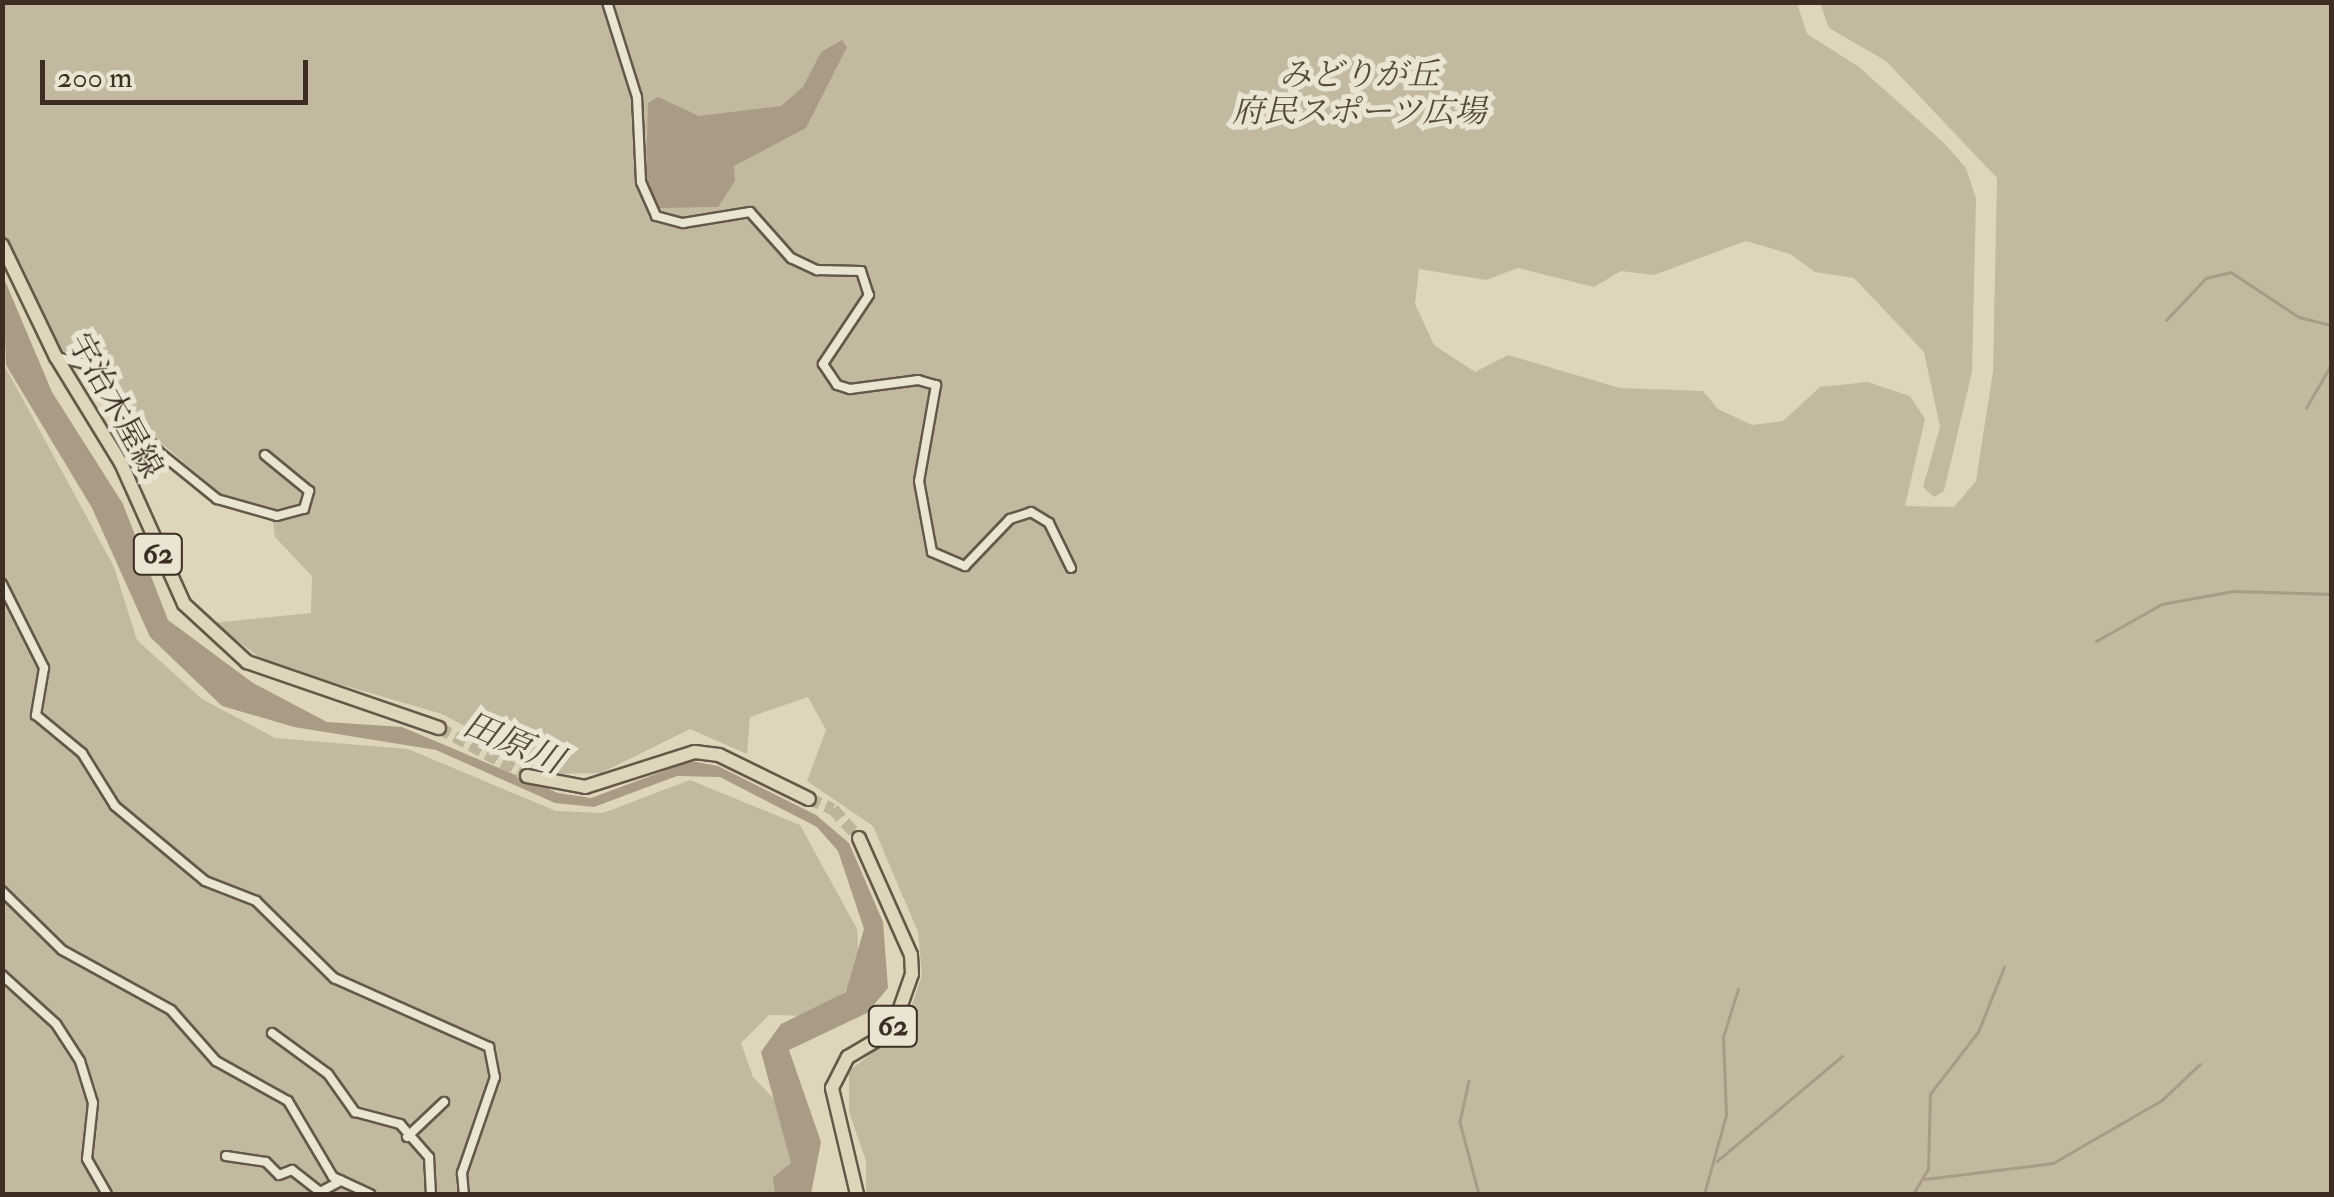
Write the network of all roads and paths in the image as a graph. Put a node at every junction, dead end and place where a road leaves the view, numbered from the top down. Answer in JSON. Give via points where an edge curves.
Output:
{"nodes":[{"id":1,"x":607,"y":2,"type":"edge"},
{"id":2,"x":2,"y":245,"type":"edge"},
{"id":3,"x":56,"y":356,"type":"junction"},
{"id":4,"x":265,"y":454,"type":"dead end"},
{"id":5,"x":1071,"y":568,"type":"dead end"},
{"id":6,"x":2,"y":584,"type":"edge"},
{"id":7,"x":439,"y":728,"type":"tunnel mouth"},
{"id":8,"x":527,"y":776,"type":"tunnel mouth"},
{"id":9,"x":809,"y":799,"type":"tunnel mouth"},
{"id":10,"x":859,"y":838,"type":"tunnel mouth"},
{"id":11,"x":2,"y":891,"type":"edge"},
{"id":12,"x":2,"y":976,"type":"edge"},
{"id":13,"x":272,"y":1032,"type":"dead end"},
{"id":14,"x":444,"y":1102,"type":"dead end"},
{"id":15,"x":408,"y":1137,"type":"junction"},
{"id":16,"x":226,"y":1156,"type":"dead end"},
{"id":17,"x":341,"y":1181,"type":"junction"},
{"id":18,"x":107,"y":1194,"type":"edge"},
{"id":19,"x":370,"y":1194,"type":"edge"},
{"id":20,"x":431,"y":1194,"type":"edge"},
{"id":21,"x":464,"y":1194,"type":"edge"},
{"id":22,"x":857,"y":1194,"type":"edge"}],
"edges":[{"from":1,"to":5,"type":"street","via":[[637,97],[641,182],[656,216],[683,223],[750,212],[790,258],[817,270],[861,272],[869,294],[824,364],[837,386],[850,390],[918,380],[936,385],[919,482],[932,552],[965,566],[1010,519],[1030,512],[1049,524]]},
{"from":2,"to":3,"type":"main road","name":"宇治木屋線","number":"62"},
{"from":3,"to":4,"type":"street","via":[[83,363],[159,452],[217,499],[277,516],[304,510],[309,491]]},
{"from":3,"to":7,"type":"main road","name":"宇治木屋線","number":"62","via":[[122,462],[169,582],[215,637],[281,678]]},
{"from":6,"to":21,"type":"street","via":[[44,668],[36,715],[89,761],[115,806],[205,881],[256,900],[334,978],[489,1047],[495,1077],[462,1173]]},
{"from":8,"to":9,"type":"main road","via":[[585,787],[694,752]]},
{"from":10,"to":22,"type":"main road","number":"62","via":[[911,954],[912,974],[892,1030],[848,1057],[832,1088]]},
{"from":11,"to":17,"type":"street","via":[[62,950],[171,1010],[216,1061],[288,1100]]},
{"from":12,"to":18,"type":"street","via":[[56,1024],[80,1062],[93,1103],[88,1160]]},
{"from":13,"to":15,"type":"street","via":[[328,1074],[355,1112],[392,1118]]},
{"from":14,"to":15,"type":"street"},
{"from":15,"to":20,"type":"street","via":[[429,1156]]},
{"from":16,"to":17,"type":"street","via":[[266,1162],[279,1175],[292,1170],[320,1192]]},
{"from":17,"to":19,"type":"street"}]}
